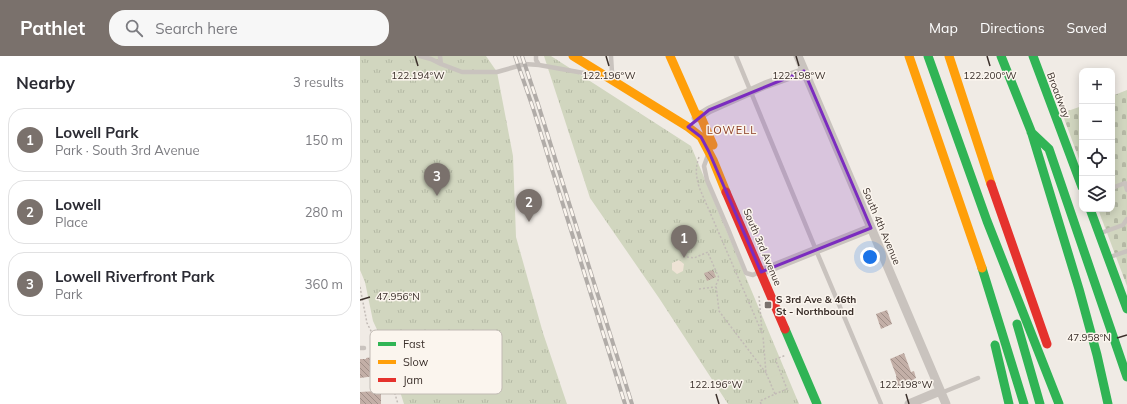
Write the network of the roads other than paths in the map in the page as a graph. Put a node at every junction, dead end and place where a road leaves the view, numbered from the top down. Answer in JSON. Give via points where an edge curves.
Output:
{"nodes":[{"id":1,"x":420,"y":56,"type":"edge"},
{"id":2,"x":440,"y":56,"type":"edge"},
{"id":3,"x":536,"y":56,"type":"edge"},
{"id":4,"x":573,"y":56,"type":"edge"},
{"id":5,"x":611,"y":56,"type":"edge"},
{"id":6,"x":670,"y":56,"type":"edge"},
{"id":7,"x":736,"y":56,"type":"edge"},
{"id":8,"x":798,"y":56,"type":"edge"},
{"id":9,"x":909,"y":56,"type":"edge"},
{"id":10,"x":928,"y":56,"type":"edge"},
{"id":11,"x":949,"y":56,"type":"edge"},
{"id":12,"x":1001,"y":56,"type":"edge"},
{"id":13,"x":1033,"y":56,"type":"edge"},
{"id":14,"x":441,"y":64,"type":"junction"},
{"id":15,"x":539,"y":65,"type":"junction"},
{"id":16,"x":804,"y":71,"type":"junction"},
{"id":17,"x":607,"y":78,"type":"junction"},
{"id":18,"x":751,"y":92,"type":"junction"},
{"id":19,"x":698,"y":116,"type":"junction"},
{"id":20,"x":688,"y":127,"type":"junction"},
{"id":21,"x":1031,"y":131,"type":"junction"},
{"id":22,"x":710,"y":152,"type":"junction"},
{"id":23,"x":1079,"y":179,"type":"edge"},
{"id":24,"x":1115,"y":187,"type":"edge"},
{"id":25,"x":1127,"y":190,"type":"edge"},
{"id":26,"x":729,"y":196,"type":"junction"},
{"id":27,"x":963,"y":210,"type":"junction"},
{"id":28,"x":1091,"y":212,"type":"edge"},
{"id":29,"x":1127,"y":219,"type":"edge"},
{"id":30,"x":987,"y":221,"type":"junction"},
{"id":31,"x":871,"y":228,"type":"junction"},
{"id":32,"x":1099,"y":233,"type":"junction"},
{"id":33,"x":816,"y":250,"type":"junction"},
{"id":34,"x":1127,"y":251,"type":"edge"},
{"id":35,"x":1108,"y":258,"type":"junction"},
{"id":36,"x":761,"y":272,"type":"junction"},
{"id":37,"x":1126,"y":305,"type":"edge"},
{"id":38,"x":1051,"y":353,"type":"dead end"},
{"id":39,"x":1127,"y":377,"type":"edge"},
{"id":40,"x":978,"y":378,"type":"dead end"},
{"id":41,"x":940,"y":392,"type":"junction"},
{"id":42,"x":817,"y":404,"type":"edge"},
{"id":43,"x":881,"y":404,"type":"edge"},
{"id":44,"x":909,"y":404,"type":"edge"},
{"id":45,"x":946,"y":404,"type":"edge"},
{"id":46,"x":1009,"y":404,"type":"edge"},
{"id":47,"x":1024,"y":404,"type":"edge"},
{"id":48,"x":1040,"y":404,"type":"edge"},
{"id":49,"x":1059,"y":404,"type":"edge"},
{"id":50,"x":1108,"y":404,"type":"edge"}],
"edges":[{"from":1,"to":14,"type":"lane"},
{"from":2,"to":14,"type":"lane"},
{"from":3,"to":15,"type":"lane"},
{"from":4,"to":17,"type":"main road","name":"South 3rd Avenue"},
{"from":5,"to":17,"type":"lane","via":[[612,73]]},
{"from":6,"to":19,"type":"main road"},
{"from":7,"to":18,"type":"lane"},
{"from":8,"to":16,"type":"street","name":"South 4th Avenue"},
{"from":9,"to":27,"type":"main road"},
{"from":10,"to":30,"type":"main road"},
{"from":11,"to":38,"type":"main road","via":[[998,205]]},
{"from":12,"to":21,"type":"main road"},
{"from":13,"to":23,"type":"main road","name":"Broadway"},
{"from":14,"to":15,"type":"lane","via":[[462,72],[497,72],[525,64]]},
{"from":15,"to":17,"type":"lane"},
{"from":16,"to":18,"type":"street"},
{"from":16,"to":31,"type":"street","name":"South 4th Avenue"},
{"from":17,"to":20,"type":"main road","name":"South 3rd Avenue"},
{"from":18,"to":19,"type":"street"},
{"from":18,"to":33,"type":"lane"},
{"from":19,"to":20,"type":"street"},
{"from":19,"to":26,"type":"main road","via":[[718,156]]},
{"from":20,"to":22,"type":"main road","name":"South 3rd Avenue","via":[[701,137]]},
{"from":21,"to":39,"type":"main road","via":[[1049,149]]},
{"from":21,"to":50,"type":"main road","via":[[1079,289]]},
{"from":22,"to":26,"type":"main road","name":"South 3rd Avenue"},
{"from":22,"to":36,"type":"lane","via":[[704,166],[707,180],[746,273],[752,275]]},
{"from":24,"to":25,"type":"lane","via":[[1124,184]]},
{"from":26,"to":36,"type":"main road","name":"South 3rd Avenue"},
{"from":27,"to":46,"type":"main road"},
{"from":27,"to":47,"type":"main road"},
{"from":28,"to":32,"type":"main road"},
{"from":29,"to":32,"type":"lane","via":[[1123,225]]},
{"from":30,"to":48,"type":"main road"},
{"from":30,"to":49,"type":"main road"},
{"from":31,"to":33,"type":"street"},
{"from":31,"to":41,"type":"street","name":"South 4th Avenue"},
{"from":32,"to":35,"type":"main road"},
{"from":33,"to":36,"type":"street"},
{"from":33,"to":43,"type":"lane"},
{"from":34,"to":35,"type":"lane"},
{"from":35,"to":37,"type":"main road"},
{"from":36,"to":42,"type":"main road","name":"South 3rd Avenue"},
{"from":40,"to":41,"type":"lane"},
{"from":41,"to":44,"type":"street"},
{"from":41,"to":45,"type":"street","name":"South 4th Avenue"}]}
